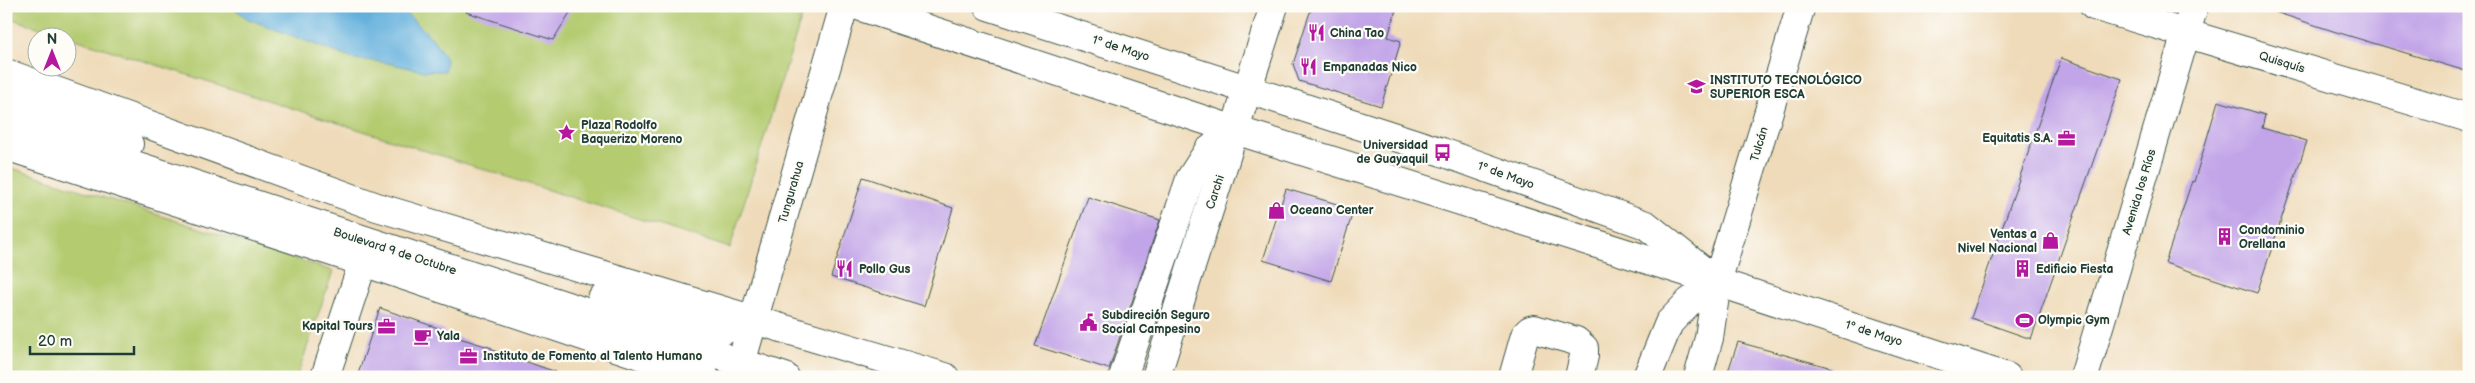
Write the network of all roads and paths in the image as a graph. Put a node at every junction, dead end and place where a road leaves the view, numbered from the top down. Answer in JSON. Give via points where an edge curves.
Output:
{"nodes":[{"id":1,"x":844,"y":6,"type":"edge"},
{"id":2,"x":858,"y":6,"type":"edge"},
{"id":3,"x":988,"y":6,"type":"edge"},
{"id":4,"x":1274,"y":6,"type":"edge"},
{"id":5,"x":1801,"y":6,"type":"edge"},
{"id":6,"x":2094,"y":6,"type":"edge"},
{"id":7,"x":2194,"y":6,"type":"edge"},
{"id":8,"x":2186,"y":34,"type":"junction"},
{"id":9,"x":6,"y":74,"type":"edge"},
{"id":10,"x":1248,"y":90,"type":"junction"},
{"id":11,"x":6,"y":101,"type":"edge"},
{"id":12,"x":2469,"y":118,"type":"edge"},
{"id":13,"x":6,"y":123,"type":"edge"},
{"id":14,"x":1235,"y":130,"type":"junction"},
{"id":15,"x":6,"y":146,"type":"edge"},
{"id":16,"x":364,"y":262,"type":"junction"},
{"id":17,"x":1717,"y":282,"type":"junction"},
{"id":18,"x":754,"y":321,"type":"junction"},
{"id":19,"x":739,"y":370,"type":"edge"},
{"id":20,"x":325,"y":377,"type":"edge"},
{"id":21,"x":705,"y":377,"type":"edge"},
{"id":22,"x":785,"y":377,"type":"edge"},
{"id":23,"x":945,"y":377,"type":"edge"},
{"id":24,"x":1123,"y":377,"type":"edge"},
{"id":25,"x":1156,"y":377,"type":"edge"},
{"id":26,"x":1513,"y":377,"type":"edge"},
{"id":27,"x":1579,"y":377,"type":"edge"},
{"id":28,"x":1647,"y":377,"type":"edge"},
{"id":29,"x":1683,"y":377,"type":"edge"},
{"id":30,"x":1698,"y":377,"type":"edge"},
{"id":31,"x":2007,"y":377,"type":"edge"},
{"id":32,"x":2084,"y":377,"type":"edge"}],
"edges":[{"from":1,"to":18,"type":"main road","name":"Tungurahua"},
{"from":2,"to":14,"type":"main road"},
{"from":3,"to":10,"type":"main road","name":"1º de Mayo"},
{"from":4,"to":10,"type":"main road","name":"Carchi"},
{"from":5,"to":17,"type":"main road","name":"Tulcán"},
{"from":6,"to":8,"type":"main road","name":"Quisquís"},
{"from":7,"to":8,"type":"main road","name":"Avenida los Ríos"},
{"from":8,"to":12,"type":"main road","name":"Quisquís"},
{"from":8,"to":32,"type":"main road","name":"Avenida los Ríos"},
{"from":9,"to":18,"type":"main road","via":[[377,207]]},
{"from":10,"to":14,"type":"main road","name":"Carchi"},
{"from":10,"to":17,"type":"main road","name":"1º de Mayo","via":[[1442,152],[1646,225]]},
{"from":11,"to":18,"type":"main road","name":"Boulevard 9 de Octubre","via":[[339,218],[714,333]]},
{"from":13,"to":19,"type":"main road","name":"Boulevard 9 de Octubre"},
{"from":14,"to":17,"type":"main road"},
{"from":14,"to":24,"type":"main road","via":[[1208,151],[1190,178]]},
{"from":14,"to":25,"type":"main road","name":"Carchi"},
{"from":15,"to":16,"type":"main road","name":"Boulevard 9 de Octubre"},
{"from":16,"to":20,"type":"main road"},
{"from":16,"to":21,"type":"main road","name":"Boulevard 9 de Octubre"},
{"from":17,"to":28,"type":"main road","via":[[1689,302],[1669,323]]},
{"from":17,"to":29,"type":"main road"},
{"from":17,"to":30,"type":"main road","name":"Tulcán","via":[[1709,338]]},
{"from":17,"to":31,"type":"main road","name":"1º de Mayo"},
{"from":18,"to":19,"type":"main road","name":"Tungurahua"},
{"from":18,"to":23,"type":"main road"},
{"from":19,"to":22,"type":"main road","name":"Boulevard 9 de Octubre"},
{"from":26,"to":27,"type":"main road","via":[[1525,335],[1534,329],[1576,341],[1584,348]]}]}
